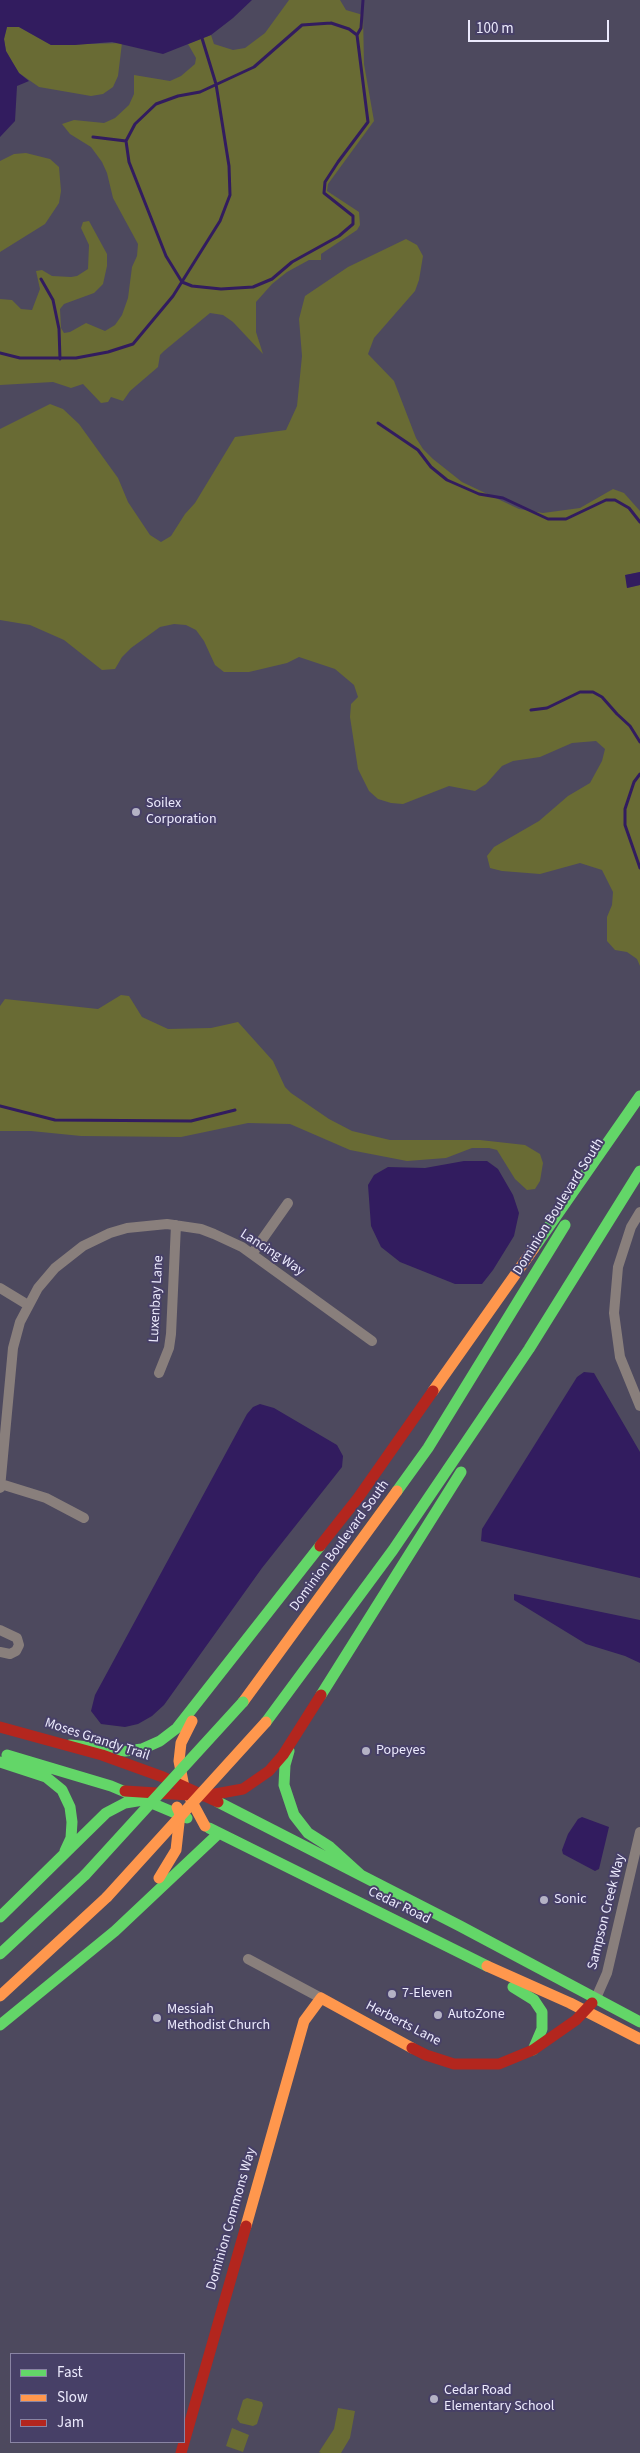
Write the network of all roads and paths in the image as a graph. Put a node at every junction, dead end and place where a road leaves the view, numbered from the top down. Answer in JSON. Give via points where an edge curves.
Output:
{"nodes":[{"id":1,"x":640,"y":1096,"type":"edge"},
{"id":2,"x":640,"y":1105,"type":"edge"},
{"id":3,"x":609,"y":1145,"type":"junction"},
{"id":4,"x":640,"y":1171,"type":"edge"},
{"id":5,"x":288,"y":1203,"type":"dead end"},
{"id":6,"x":640,"y":1212,"type":"edge"},
{"id":7,"x":176,"y":1225,"type":"junction"},
{"id":8,"x":252,"y":1254,"type":"junction"},
{"id":9,"x":0,"y":1288,"type":"edge"},
{"id":10,"x":28,"y":1304,"type":"junction"},
{"id":11,"x":372,"y":1341,"type":"dead end"},
{"id":12,"x":529,"y":1349,"type":"junction"},
{"id":13,"x":159,"y":1373,"type":"dead end"},
{"id":14,"x":640,"y":1406,"type":"edge"},
{"id":15,"x":0,"y":1486,"type":"edge"},
{"id":16,"x":84,"y":1518,"type":"dead end"},
{"id":17,"x":0,"y":1630,"type":"edge"},
{"id":18,"x":0,"y":1652,"type":"edge"},
{"id":19,"x":222,"y":1673,"type":"junction"},
{"id":20,"x":0,"y":1727,"type":"edge"},
{"id":21,"x":295,"y":1736,"type":"junction"},
{"id":22,"x":70,"y":1745,"type":"junction"},
{"id":23,"x":0,"y":1753,"type":"edge"},
{"id":24,"x":0,"y":1762,"type":"edge"},
{"id":25,"x":165,"y":1778,"type":"junction"},
{"id":26,"x":125,"y":1791,"type":"junction"},
{"id":27,"x":189,"y":1795,"type":"junction"},
{"id":28,"x":204,"y":1796,"type":"junction"},
{"id":29,"x":173,"y":1798,"type":"junction"},
{"id":30,"x":145,"y":1799,"type":"junction"},
{"id":31,"x":224,"y":1806,"type":"junction"},
{"id":32,"x":180,"y":1814,"type":"junction"},
{"id":33,"x":205,"y":1826,"type":"junction"},
{"id":34,"x":640,"y":1832,"type":"edge"},
{"id":35,"x":219,"y":1833,"type":"junction"},
{"id":36,"x":60,"y":1858,"type":"junction"},
{"id":37,"x":362,"y":1876,"type":"junction"},
{"id":38,"x":0,"y":1917,"type":"edge"},
{"id":39,"x":0,"y":1954,"type":"edge"},
{"id":40,"x":248,"y":1959,"type":"dead end"},
{"id":41,"x":474,"y":1960,"type":"junction"},
{"id":42,"x":56,"y":1978,"type":"junction"},
{"id":43,"x":0,"y":1996,"type":"edge"},
{"id":44,"x":321,"y":1998,"type":"junction"},
{"id":45,"x":596,"y":1998,"type":"junction"},
{"id":46,"x":585,"y":2011,"type":"junction"},
{"id":47,"x":640,"y":2022,"type":"edge"},
{"id":48,"x":0,"y":2024,"type":"edge"},
{"id":49,"x":640,"y":2039,"type":"edge"},
{"id":50,"x":534,"y":2050,"type":"junction"},
{"id":51,"x":185,"y":2439,"type":"edge"}],
"edges":[{"from":1,"to":3,"type":"main road"},
{"from":2,"to":3,"type":"main road","name":"Dominion Boulevard South"},
{"from":3,"to":19,"type":"main road","via":[[358,1498]]},
{"from":3,"to":39,"type":"main road","name":"Dominion Boulevard South","bridge":true,"via":[[428,1448],[321,1599],[243,1702],[85,1875]]},
{"from":4,"to":12,"type":"main road"},
{"from":5,"to":8,"type":"street"},
{"from":6,"to":14,"type":"street","via":[[618,1267],[614,1312],[620,1356]]},
{"from":7,"to":8,"type":"street","name":"Lancing Way","via":[[214,1234]]},
{"from":7,"to":10,"type":"street","name":"Lancing Way","via":[[127,1228],[83,1246],[55,1268]]},
{"from":7,"to":13,"type":"street","name":"Luxenbay Lane","via":[[171,1334]]},
{"from":8,"to":11,"type":"street","name":"Lancing Way"},
{"from":9,"to":10,"type":"street"},
{"from":10,"to":15,"type":"street","name":"Lancing Way","via":[[13,1348]]},
{"from":12,"to":21,"type":"main road","via":[[464,1468]]},
{"from":12,"to":43,"type":"main road","bridge":true,"via":[[374,1578],[266,1722],[107,1897]]},
{"from":15,"to":16,"type":"street","via":[[46,1498]]},
{"from":17,"to":18,"type":"street","via":[[17,1638],[19,1645],[10,1654]]},
{"from":19,"to":22,"type":"main road","via":[[177,1728],[152,1746],[125,1751]]},
{"from":19,"to":27,"type":"main road","via":[[181,1743],[179,1760]]},
{"from":20,"to":22,"type":"main road","name":"Moses Grandy Trail"},
{"from":21,"to":28,"type":"main road","via":[[278,1762],[260,1779],[243,1788]]},
{"from":21,"to":37,"type":"main road","via":[[287,1754],[284,1774],[285,1790],[294,1815],[308,1833],[330,1847]]},
{"from":22,"to":25,"type":"main road","name":"Moses Grandy Trail"},
{"from":23,"to":26,"type":"main road"},
{"from":24,"to":36,"type":"main road","via":[[46,1777],[62,1790],[70,1807],[72,1822],[71,1838]]},
{"from":25,"to":27,"type":"main road","name":"Moses Grandy Trail"},
{"from":25,"to":29,"type":"main road"},
{"from":26,"to":29,"type":"main road"},
{"from":26,"to":30,"type":"main road"},
{"from":27,"to":28,"type":"main road"},
{"from":27,"to":29,"type":"main road"},
{"from":27,"to":31,"type":"main road"},
{"from":27,"to":33,"type":"main road"},
{"from":28,"to":31,"type":"main road","name":"Cedar Road"},
{"from":29,"to":30,"type":"main road"},
{"from":29,"to":32,"type":"main road"},
{"from":30,"to":32,"type":"main road","name":"Cedar Road"},
{"from":30,"to":36,"type":"main road","via":[[125,1803],[106,1813]]},
{"from":31,"to":37,"type":"main road","name":"Cedar Road"},
{"from":32,"to":33,"type":"main road","name":"Cedar Road"},
{"from":32,"to":42,"type":"main road","via":[[176,1850],[165,1872]]},
{"from":33,"to":35,"type":"main road","name":"Cedar Road"},
{"from":34,"to":45,"type":"street","name":"Sampson Creek Way","via":[[607,1972]]},
{"from":35,"to":41,"type":"main road","name":"Cedar Road"},
{"from":35,"to":42,"type":"main road","via":[[115,1931]]},
{"from":36,"to":38,"type":"main road"},
{"from":37,"to":45,"type":"main road","name":"Cedar Road"},
{"from":40,"to":44,"type":"street","name":"Herberts Lane"},
{"from":41,"to":46,"type":"main road","name":"Cedar Road"},
{"from":41,"to":50,"type":"main road","via":[[538,2005],[543,2023]]},
{"from":42,"to":48,"type":"main road"},
{"from":44,"to":50,"type":"main road","name":"Herberts Lane","via":[[426,2055],[454,2064],[499,2064]]},
{"from":44,"to":51,"type":"main road","name":"Dominion Commons Way","via":[[304,2021]]},
{"from":45,"to":46,"type":"main road","name":"Herberts Lane"},
{"from":45,"to":47,"type":"main road","name":"Cedar Road"},
{"from":46,"to":49,"type":"main road","name":"Cedar Road"},
{"from":46,"to":50,"type":"main road","name":"Herberts Lane"}]}
